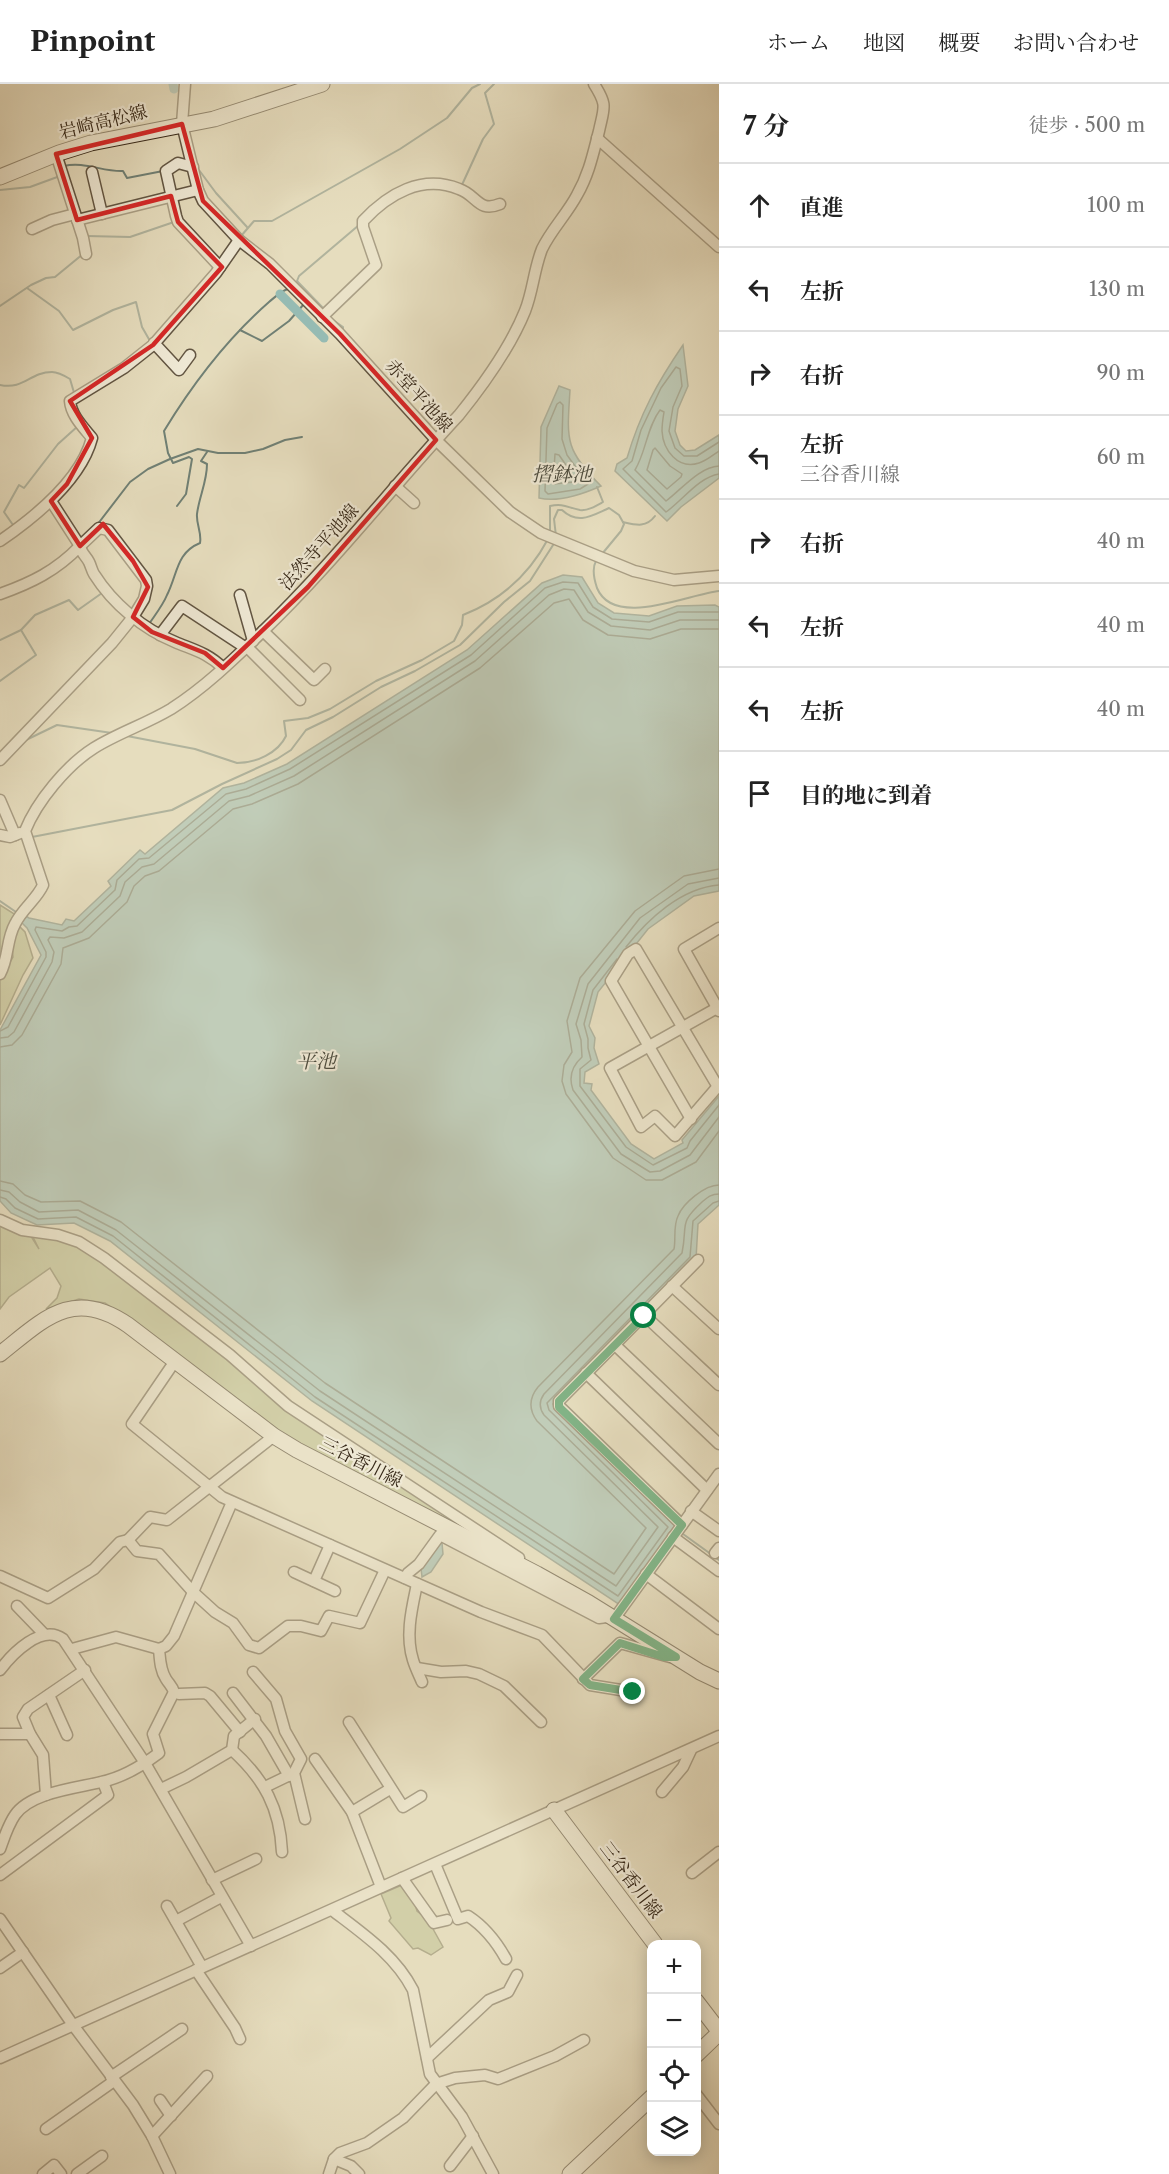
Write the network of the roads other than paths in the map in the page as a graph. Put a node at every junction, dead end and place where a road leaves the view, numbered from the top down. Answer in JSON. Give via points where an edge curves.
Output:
{"nodes":[{"id":1,"x":184,"y":84,"type":"edge"},
{"id":2,"x":322,"y":84,"type":"edge"},
{"id":3,"x":594,"y":84,"type":"edge"},
{"id":4,"x":182,"y":124,"type":"junction"},
{"id":5,"x":598,"y":133,"type":"junction"},
{"id":6,"x":56,"y":154,"type":"junction"},
{"id":7,"x":193,"y":167,"type":"junction"},
{"id":8,"x":92,"y":172,"type":"dead end"},
{"id":9,"x":0,"y":177,"type":"edge"},
{"id":10,"x":198,"y":190,"type":"junction"},
{"id":11,"x":171,"y":196,"type":"junction"},
{"id":12,"x":500,"y":204,"type":"dead end"},
{"id":13,"x":102,"y":214,"type":"junction"},
{"id":14,"x":76,"y":217,"type":"junction"},
{"id":15,"x":32,"y":229,"type":"dead end"},
{"id":16,"x":239,"y":240,"type":"junction"},
{"id":17,"x":719,"y":247,"type":"edge"},
{"id":18,"x":86,"y":254,"type":"dead end"},
{"id":19,"x":220,"y":267,"type":"junction"},
{"id":20,"x":322,"y":317,"type":"junction"},
{"id":21,"x":154,"y":343,"type":"junction"},
{"id":22,"x":190,"y":356,"type":"dead end"},
{"id":23,"x":436,"y":440,"type":"junction"},
{"id":24,"x":395,"y":486,"type":"junction"},
{"id":25,"x":51,"y":501,"type":"junction"},
{"id":26,"x":414,"y":503,"type":"dead end"},
{"id":27,"x":0,"y":541,"type":"edge"},
{"id":28,"x":80,"y":546,"type":"junction"},
{"id":29,"x":719,"y":576,"type":"edge"},
{"id":30,"x":0,"y":594,"type":"edge"},
{"id":31,"x":240,"y":595,"type":"dead end"},
{"id":32,"x":133,"y":617,"type":"junction"},
{"id":33,"x":263,"y":631,"type":"junction"},
{"id":34,"x":160,"y":635,"type":"junction"},
{"id":35,"x":248,"y":645,"type":"junction"},
{"id":36,"x":223,"y":668,"type":"junction"},
{"id":37,"x":325,"y":669,"type":"dead end"},
{"id":38,"x":300,"y":700,"type":"dead end"},
{"id":39,"x":0,"y":760,"type":"edge"},
{"id":40,"x":0,"y":800,"type":"edge"},
{"id":41,"x":20,"y":833,"type":"junction"},
{"id":42,"x":0,"y":835,"type":"edge"},
{"id":43,"x":719,"y":928,"type":"edge"},
{"id":44,"x":0,"y":974,"type":"edge"},
{"id":45,"x":718,"y":1010,"type":"edge"},
{"id":46,"x":683,"y":1027,"type":"junction"},
{"id":47,"x":648,"y":1047,"type":"junction"},
{"id":48,"x":718,"y":1086,"type":"edge"},
{"id":49,"x":690,"y":1119,"type":"junction"},
{"id":50,"x":0,"y":1220,"type":"edge"},
{"id":51,"x":698,"y":1260,"type":"dead end"},
{"id":52,"x":672,"y":1286,"type":"junction"},
{"id":53,"x":644,"y":1316,"type":"junction"},
{"id":54,"x":719,"y":1328,"type":"edge"},
{"id":55,"x":615,"y":1345,"type":"junction"},
{"id":56,"x":0,"y":1354,"type":"edge"},
{"id":57,"x":175,"y":1361,"type":"junction"},
{"id":58,"x":586,"y":1373,"type":"junction"},
{"id":59,"x":719,"y":1385,"type":"edge"},
{"id":60,"x":274,"y":1436,"type":"junction"},
{"id":61,"x":719,"y":1443,"type":"edge"},
{"id":62,"x":719,"y":1474,"type":"edge"},
{"id":63,"x":209,"y":1486,"type":"junction"},
{"id":64,"x":707,"y":1490,"type":"junction"},
{"id":65,"x":232,"y":1502,"type":"junction"},
{"id":66,"x":691,"y":1511,"type":"junction"},
{"id":67,"x":682,"y":1525,"type":"junction"},
{"id":68,"x":719,"y":1531,"type":"edge"},
{"id":69,"x":673,"y":1537,"type":"junction"},
{"id":70,"x":128,"y":1540,"type":"junction"},
{"id":71,"x":330,"y":1545,"type":"junction"},
{"id":72,"x":385,"y":1570,"type":"junction"},
{"id":73,"x":719,"y":1571,"type":"edge"},
{"id":74,"x":294,"y":1572,"type":"dead end"},
{"id":75,"x":537,"y":1574,"type":"junction"},
{"id":76,"x":646,"y":1574,"type":"junction"},
{"id":77,"x":0,"y":1576,"type":"edge"},
{"id":78,"x":405,"y":1578,"type":"junction"},
{"id":79,"x":314,"y":1581,"type":"junction"},
{"id":80,"x":417,"y":1584,"type":"junction"},
{"id":81,"x":335,"y":1591,"type":"dead end"},
{"id":82,"x":193,"y":1592,"type":"junction"},
{"id":83,"x":17,"y":1606,"type":"dead end"},
{"id":84,"x":612,"y":1618,"type":"junction"},
{"id":85,"x":719,"y":1629,"type":"edge"},
{"id":86,"x":44,"y":1634,"type":"junction"},
{"id":87,"x":159,"y":1648,"type":"junction"},
{"id":88,"x":72,"y":1649,"type":"junction"},
{"id":89,"x":676,"y":1657,"type":"junction"},
{"id":90,"x":417,"y":1668,"type":"junction"},
{"id":91,"x":0,"y":1670,"type":"edge"},
{"id":92,"x":85,"y":1670,"type":"junction"},
{"id":93,"x":253,"y":1672,"type":"dead end"},
{"id":94,"x":583,"y":1679,"type":"junction"},
{"id":95,"x":719,"y":1681,"type":"edge"},
{"id":96,"x":422,"y":1682,"type":"dead end"},
{"id":97,"x":633,"y":1692,"type":"dead end"},
{"id":98,"x":233,"y":1693,"type":"dead end"},
{"id":99,"x":179,"y":1694,"type":"dead end"},
{"id":100,"x":49,"y":1695,"type":"junction"},
{"id":101,"x":255,"y":1719,"type":"junction"},
{"id":102,"x":349,"y":1722,"type":"dead end"},
{"id":103,"x":541,"y":1722,"type":"dead end"},
{"id":104,"x":240,"y":1732,"type":"junction"},
{"id":105,"x":0,"y":1734,"type":"edge"},
{"id":106,"x":30,"y":1734,"type":"junction"},
{"id":107,"x":67,"y":1735,"type":"dead end"},
{"id":108,"x":719,"y":1736,"type":"edge"},
{"id":109,"x":232,"y":1750,"type":"junction"},
{"id":110,"x":691,"y":1750,"type":"junction"},
{"id":111,"x":315,"y":1759,"type":"dead end"},
{"id":112,"x":145,"y":1763,"type":"junction"},
{"id":113,"x":291,"y":1774,"type":"junction"},
{"id":114,"x":103,"y":1782,"type":"junction"},
{"id":115,"x":265,"y":1787,"type":"junction"},
{"id":116,"x":161,"y":1789,"type":"junction"},
{"id":117,"x":390,"y":1789,"type":"junction"},
{"id":118,"x":662,"y":1792,"type":"dead end"},
{"id":119,"x":46,"y":1795,"type":"junction"},
{"id":120,"x":422,"y":1796,"type":"dead end"},
{"id":121,"x":554,"y":1810,"type":"junction"},
{"id":122,"x":352,"y":1812,"type":"junction"},
{"id":123,"x":305,"y":1819,"type":"dead end"},
{"id":124,"x":0,"y":1849,"type":"edge"},
{"id":125,"x":282,"y":1852,"type":"dead end"},
{"id":126,"x":719,"y":1852,"type":"edge"},
{"id":127,"x":256,"y":1859,"type":"dead end"},
{"id":128,"x":435,"y":1864,"type":"junction"},
{"id":129,"x":692,"y":1873,"type":"dead end"},
{"id":130,"x":0,"y":1875,"type":"edge"},
{"id":131,"x":402,"y":1878,"type":"junction"},
{"id":132,"x":212,"y":1880,"type":"junction"},
{"id":133,"x":381,"y":1887,"type":"junction"},
{"id":134,"x":221,"y":1897,"type":"junction"},
{"id":135,"x":167,"y":1906,"type":"dead end"},
{"id":136,"x":332,"y":1910,"type":"junction"},
{"id":137,"x":0,"y":1919,"type":"edge"},
{"id":138,"x":447,"y":1920,"type":"dead end"},
{"id":139,"x":176,"y":1921,"type":"junction"},
{"id":140,"x":652,"y":1940,"type":"edge"},
{"id":141,"x":251,"y":1946,"type":"junction"},
{"id":142,"x":23,"y":1952,"type":"junction"},
{"id":143,"x":506,"y":1959,"type":"dead end"},
{"id":144,"x":0,"y":1968,"type":"edge"},
{"id":145,"x":199,"y":1969,"type":"junction"},
{"id":146,"x":517,"y":1975,"type":"dead end"},
{"id":147,"x":701,"y":2008,"type":"edge"},
{"id":148,"x":73,"y":2025,"type":"junction"},
{"id":149,"x":182,"y":2029,"type":"dead end"},
{"id":150,"x":719,"y":2032,"type":"edge"},
{"id":151,"x":240,"y":2039,"type":"dead end"},
{"id":152,"x":584,"y":2040,"type":"dead end"},
{"id":153,"x":701,"y":2050,"type":"edge"},
{"id":154,"x":0,"y":2058,"type":"edge"},
{"id":155,"x":427,"y":2058,"type":"junction"},
{"id":156,"x":207,"y":2076,"type":"dead end"},
{"id":157,"x":113,"y":2079,"type":"junction"},
{"id":158,"x":436,"y":2084,"type":"junction"},
{"id":159,"x":160,"y":2100,"type":"dead end"},
{"id":160,"x":647,"y":2101,"type":"edge"},
{"id":161,"x":701,"y":2101,"type":"edge"},
{"id":162,"x":171,"y":2116,"type":"junction"},
{"id":163,"x":719,"y":2124,"type":"edge"},
{"id":164,"x":46,"y":2129,"type":"dead end"},
{"id":165,"x":152,"y":2136,"type":"junction"},
{"id":166,"x":473,"y":2136,"type":"junction"},
{"id":167,"x":102,"y":2156,"type":"dead end"},
{"id":168,"x":334,"y":2159,"type":"junction"},
{"id":169,"x":450,"y":2166,"type":"dead end"},
{"id":170,"x":43,"y":2174,"type":"edge"},
{"id":171,"x":60,"y":2174,"type":"edge"},
{"id":172,"x":77,"y":2174,"type":"edge"},
{"id":173,"x":170,"y":2174,"type":"edge"},
{"id":174,"x":329,"y":2174,"type":"edge"},
{"id":175,"x":359,"y":2174,"type":"edge"},
{"id":176,"x":493,"y":2174,"type":"edge"},
{"id":177,"x":570,"y":2174,"type":"edge"}],
"edges":[{"from":1,"to":4,"type":"street","name":"赤堂平池線"},
{"from":2,"to":4,"type":"main road","name":"岩崎高松線","via":[[214,119]]},
{"from":3,"to":5,"type":"street","name":"法然寺平池線","via":[[604,104]]},
{"from":4,"to":6,"type":"main road","name":"岩崎高松線"},
{"from":4,"to":7,"type":"street","name":"赤堂平池線"},
{"from":5,"to":17,"type":"street"},
{"from":5,"to":23,"type":"street","name":"法然寺平池線","via":[[591,165],[577,196],[542,251],[519,324],[482,386]]},
{"from":6,"to":9,"type":"main road","name":"岩崎高松線"},
{"from":6,"to":14,"type":"street"},
{"from":7,"to":10,"type":"street","name":"赤堂平池線"},
{"from":7,"to":11,"type":"street","via":[[178,163],[166,171]]},
{"from":8,"to":13,"type":"street"},
{"from":10,"to":11,"type":"street"},
{"from":10,"to":16,"type":"street","name":"赤堂平池線","via":[[203,201]]},
{"from":11,"to":13,"type":"street"},
{"from":11,"to":19,"type":"street","via":[[178,222]]},
{"from":12,"to":20,"type":"street","via":[[483,206],[461,189],[431,183],[402,189],[363,221],[376,265]]},
{"from":13,"to":14,"type":"street"},
{"from":14,"to":15,"type":"street","via":[[52,220]]},
{"from":14,"to":18,"type":"street"},
{"from":16,"to":19,"type":"street"},
{"from":16,"to":20,"type":"street","name":"赤堂平池線","via":[[270,264]]},
{"from":19,"to":21,"type":"street"},
{"from":20,"to":23,"type":"street","name":"赤堂平池線"},
{"from":21,"to":22,"type":"street","via":[[179,370]]},
{"from":21,"to":25,"type":"street","via":[[124,368],[70,401],[91,439],[67,484]]},
{"from":23,"to":24,"type":"street","name":"法然寺平池線"},
{"from":23,"to":29,"type":"street","name":"赤堂平池線","via":[[510,512],[541,533],[654,577],[674,580]]},
{"from":24,"to":26,"type":"street"},
{"from":24,"to":33,"type":"street","name":"法然寺平池線","via":[[308,587]]},
{"from":25,"to":27,"type":"street"},
{"from":25,"to":28,"type":"street"},
{"from":28,"to":30,"type":"street","via":[[52,571],[28,585]]},
{"from":28,"to":32,"type":"street","via":[[94,575]]},
{"from":28,"to":32,"type":"street","via":[[99,528],[105,528],[132,561],[147,586]]},
{"from":31,"to":35,"type":"street"},
{"from":32,"to":34,"type":"street"},
{"from":32,"to":39,"type":"street"},
{"from":33,"to":35,"type":"street","name":"法然寺平池線"},
{"from":33,"to":37,"type":"street","via":[[297,659],[314,681]]},
{"from":34,"to":35,"type":"street","via":[[176,622],[182,606],[204,627]]},
{"from":34,"to":36,"type":"street","via":[[205,653]]},
{"from":35,"to":36,"type":"street","name":"法然寺平池線"},
{"from":35,"to":38,"type":"street"},
{"from":36,"to":41,"type":"street","name":"法然寺平池線","via":[[172,708],[87,753],[44,798]]},
{"from":40,"to":41,"type":"street"},
{"from":41,"to":42,"type":"street"},
{"from":41,"to":44,"type":"street","via":[[43,885],[16,921]]},
{"from":43,"to":45,"type":"street","via":[[684,949]]},
{"from":45,"to":46,"type":"street"},
{"from":46,"to":47,"type":"street"},
{"from":46,"to":47,"type":"street","via":[[636,949],[628,954],[611,981]]},
{"from":46,"to":48,"type":"street"},
{"from":47,"to":49,"type":"street"},
{"from":47,"to":49,"type":"street","via":[[610,1068],[642,1127],[655,1116],[675,1136]]},
{"from":48,"to":49,"type":"street"},
{"from":50,"to":75,"type":"street","via":[[22,1230],[79,1242],[104,1258],[230,1355],[288,1406],[504,1547]]},
{"from":51,"to":52,"type":"street"},
{"from":52,"to":53,"type":"street"},
{"from":52,"to":54,"type":"street"},
{"from":53,"to":55,"type":"street"},
{"from":53,"to":59,"type":"street"},
{"from":55,"to":58,"type":"street"},
{"from":55,"to":61,"type":"street"},
{"from":56,"to":57,"type":"main road","name":"三谷香川線","via":[[49,1317],[77,1307],[115,1316]]},
{"from":57,"to":60,"type":"main road","name":"三谷香川線"},
{"from":57,"to":63,"type":"street","via":[[132,1424]]},
{"from":58,"to":64,"type":"street"},
{"from":58,"to":67,"type":"street","via":[[559,1401],[559,1407]]},
{"from":60,"to":63,"type":"street"},
{"from":60,"to":75,"type":"main road","name":"三谷香川線"},
{"from":62,"to":64,"type":"street"},
{"from":63,"to":65,"type":"street"},
{"from":63,"to":70,"type":"street","via":[[166,1520],[150,1517]]},
{"from":64,"to":66,"type":"street"},
{"from":65,"to":71,"type":"street"},
{"from":65,"to":82,"type":"street"},
{"from":66,"to":67,"type":"street"},
{"from":66,"to":68,"type":"street"},
{"from":67,"to":69,"type":"street"},
{"from":69,"to":73,"type":"street"},
{"from":69,"to":76,"type":"street"},
{"from":70,"to":77,"type":"street","via":[[120,1542],[94,1569],[48,1598]]},
{"from":70,"to":82,"type":"street","via":[[137,1551],[159,1554]]},
{"from":71,"to":72,"type":"street"},
{"from":71,"to":79,"type":"street"},
{"from":72,"to":78,"type":"street"},
{"from":72,"to":82,"type":"street","via":[[360,1623],[329,1616],[321,1631],[288,1626],[259,1648],[249,1645],[233,1623]]},
{"from":74,"to":79,"type":"street"},
{"from":75,"to":84,"type":"main road","name":"三谷香川線"},
{"from":76,"to":84,"type":"street"},
{"from":76,"to":85,"type":"street"},
{"from":78,"to":80,"type":"street"},
{"from":78,"to":84,"type":"street","via":[[440,1535],[599,1618]]},
{"from":79,"to":81,"type":"street"},
{"from":80,"to":90,"type":"street","via":[[410,1623],[412,1660]]},
{"from":80,"to":94,"type":"street","via":[[542,1635]]},
{"from":82,"to":87,"type":"street","via":[[174,1636]]},
{"from":83,"to":86,"type":"street"},
{"from":84,"to":89,"type":"main road","name":"三谷香川線"},
{"from":86,"to":88,"type":"street","via":[[57,1634]]},
{"from":86,"to":91,"type":"street","via":[[13,1653]]},
{"from":87,"to":88,"type":"street","via":[[116,1637]]},
{"from":87,"to":112,"type":"street","via":[[165,1678],[174,1692],[153,1734],[159,1753]]},
{"from":88,"to":92,"type":"street"},
{"from":89,"to":94,"type":"street","via":[[620,1643]]},
{"from":89,"to":95,"type":"main road","name":"三谷香川線"},
{"from":90,"to":96,"type":"street"},
{"from":90,"to":103,"type":"street","via":[[479,1674],[504,1686]]},
{"from":92,"to":100,"type":"street"},
{"from":92,"to":112,"type":"street"},
{"from":93,"to":113,"type":"street","via":[[276,1699],[285,1731],[301,1758]]},
{"from":94,"to":97,"type":"street","via":[[590,1685]]},
{"from":98,"to":101,"type":"street"},
{"from":99,"to":104,"type":"street","via":[[214,1693]]},
{"from":100,"to":106,"type":"street","via":[[23,1717]]},
{"from":100,"to":107,"type":"street"},
{"from":101,"to":104,"type":"street"},
{"from":101,"to":113,"type":"street"},
{"from":102,"to":117,"type":"street"},
{"from":104,"to":109,"type":"street","via":[[234,1736]]},
{"from":105,"to":106,"type":"street"},
{"from":106,"to":119,"type":"street","via":[[44,1755]]},
{"from":108,"to":110,"type":"street"},
{"from":109,"to":115,"type":"street"},
{"from":109,"to":116,"type":"street"},
{"from":110,"to":118,"type":"street","via":[[683,1767]]},
{"from":110,"to":121,"type":"street"},
{"from":111,"to":122,"type":"street"},
{"from":112,"to":114,"type":"street"},
{"from":112,"to":116,"type":"street"},
{"from":113,"to":115,"type":"street"},
{"from":113,"to":123,"type":"street"},
{"from":114,"to":119,"type":"street"},
{"from":114,"to":130,"type":"street","via":[[108,1795]]},
{"from":115,"to":125,"type":"street","via":[[273,1803]]},
{"from":116,"to":132,"type":"street"},
{"from":117,"to":120,"type":"street","via":[[403,1807]]},
{"from":117,"to":122,"type":"street"},
{"from":119,"to":124,"type":"street","via":[[16,1813]]},
{"from":121,"to":128,"type":"street"},
{"from":121,"to":140,"type":"main road","name":"三谷香川線"},
{"from":122,"to":133,"type":"street"},
{"from":126,"to":129,"type":"street"},
{"from":127,"to":132,"type":"street"},
{"from":128,"to":131,"type":"street"},
{"from":128,"to":143,"type":"street","via":[[458,1919],[468,1916],[482,1926]]},
{"from":131,"to":133,"type":"street"},
{"from":131,"to":138,"type":"street","via":[[434,1923]]},
{"from":132,"to":134,"type":"street"},
{"from":133,"to":136,"type":"street"},
{"from":134,"to":139,"type":"street"},
{"from":134,"to":141,"type":"street"},
{"from":135,"to":139,"type":"street"},
{"from":136,"to":141,"type":"street"},
{"from":136,"to":155,"type":"street","via":[[380,1947],[409,1982]]},
{"from":137,"to":142,"type":"street"},
{"from":139,"to":145,"type":"street"},
{"from":141,"to":145,"type":"street"},
{"from":142,"to":144,"type":"street"},
{"from":142,"to":148,"type":"street"},
{"from":145,"to":148,"type":"street"},
{"from":145,"to":151,"type":"street"},
{"from":146,"to":155,"type":"street","via":[[508,1992],[489,2000]]},
{"from":147,"to":150,"type":"main road"},
{"from":148,"to":154,"type":"street"},
{"from":148,"to":157,"type":"street"},
{"from":149,"to":157,"type":"street"},
{"from":150,"to":153,"type":"main road"},
{"from":152,"to":158,"type":"street","via":[[498,2079],[485,2075]]},
{"from":155,"to":158,"type":"street"},
{"from":156,"to":162,"type":"street"},
{"from":157,"to":164,"type":"street"},
{"from":157,"to":165,"type":"street"},
{"from":158,"to":166,"type":"street"},
{"from":158,"to":168,"type":"street","via":[[403,2118],[367,2143]]},
{"from":159,"to":162,"type":"street"},
{"from":160,"to":177,"type":"main road"},
{"from":161,"to":163,"type":"street"},
{"from":162,"to":165,"type":"street"},
{"from":165,"to":173,"type":"street"},
{"from":166,"to":169,"type":"street"},
{"from":166,"to":176,"type":"street"},
{"from":167,"to":172,"type":"street"},
{"from":168,"to":174,"type":"street"},
{"from":168,"to":175,"type":"street"},
{"from":170,"to":171,"type":"street","via":[[54,2165]]}]}
